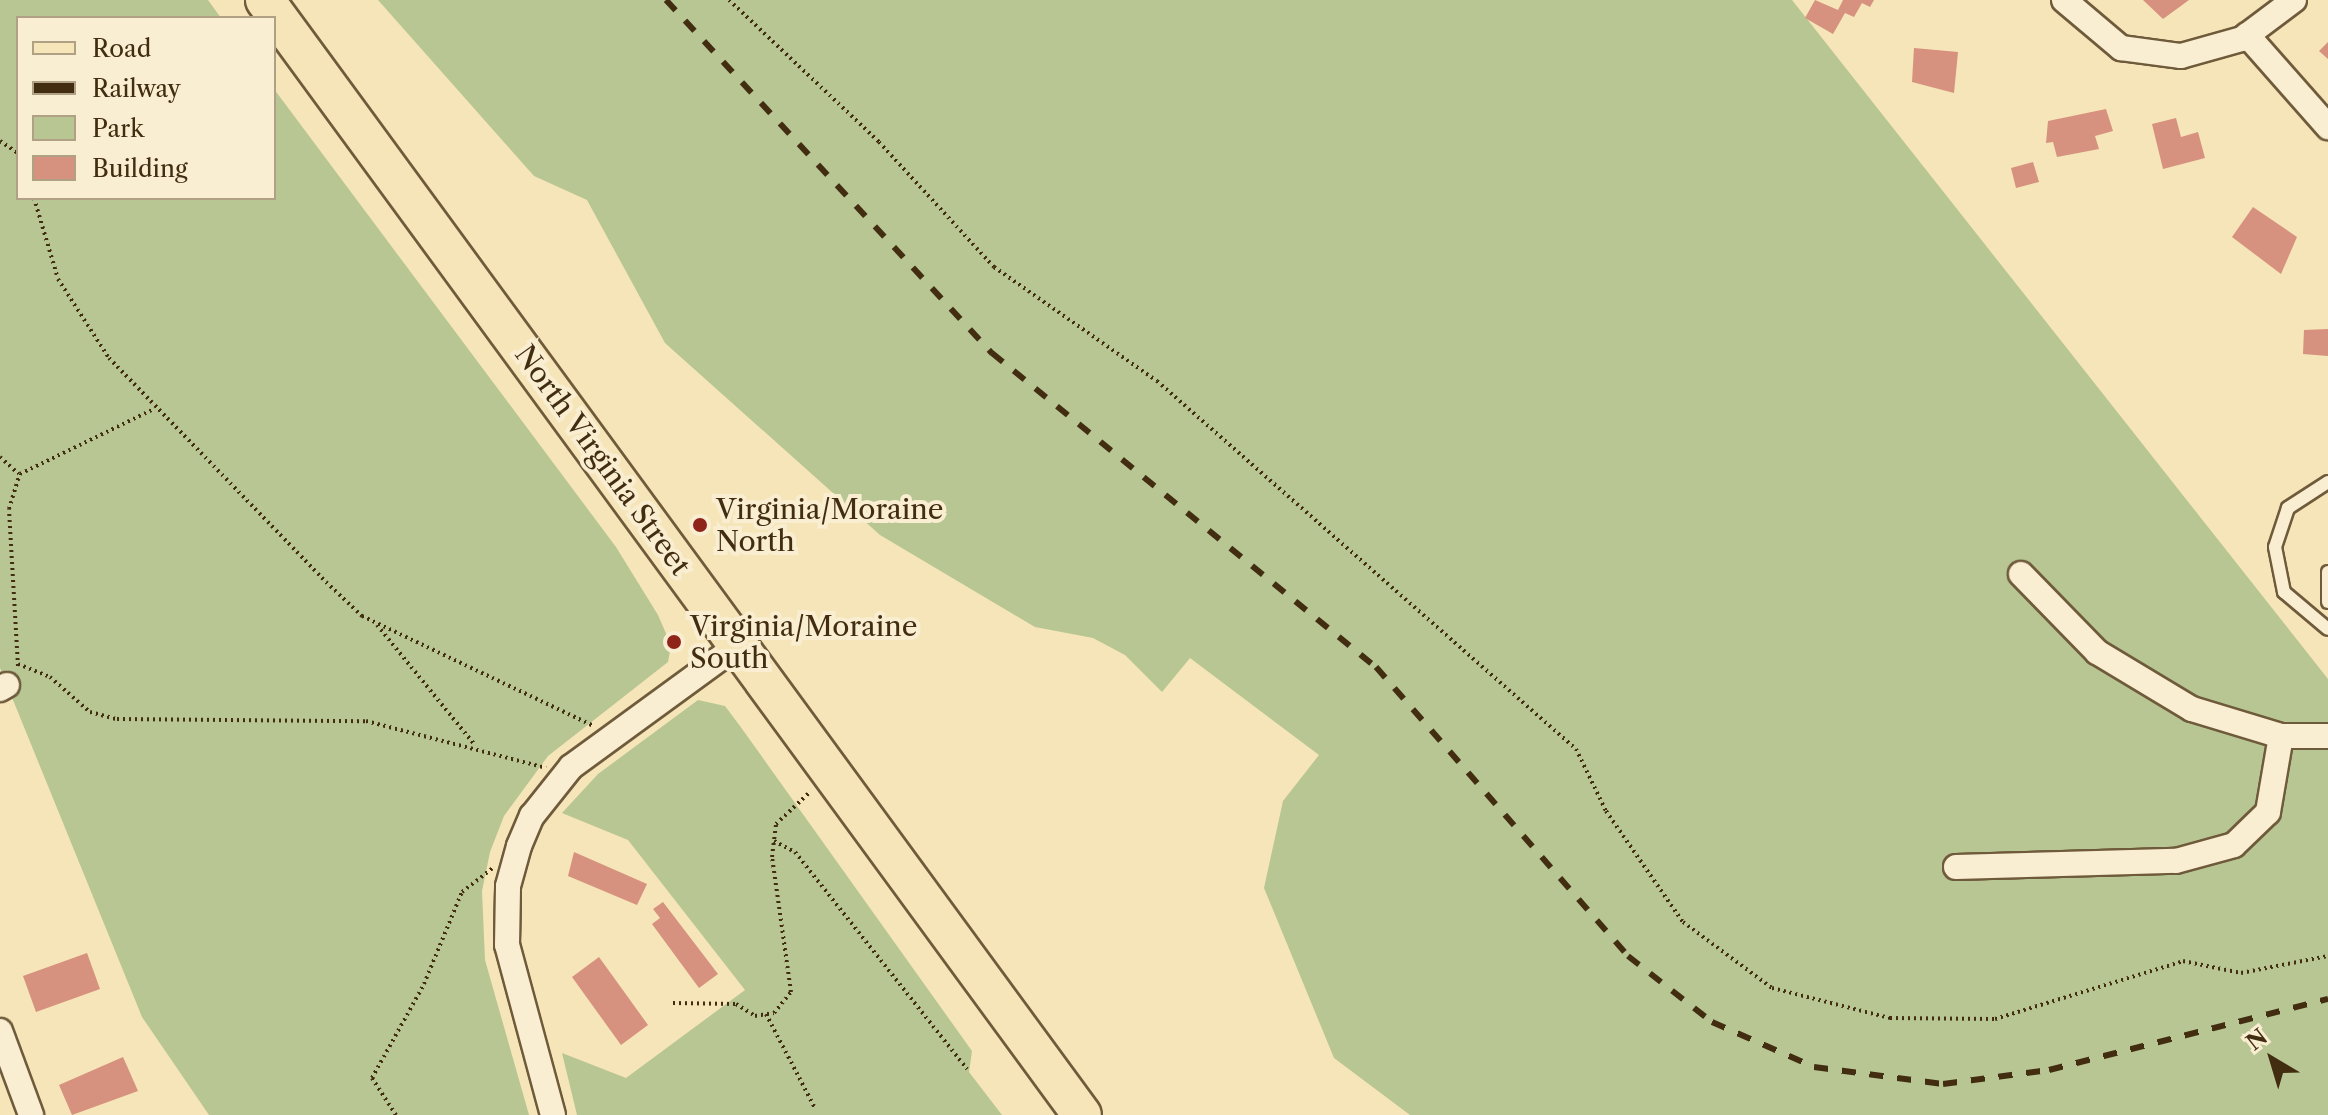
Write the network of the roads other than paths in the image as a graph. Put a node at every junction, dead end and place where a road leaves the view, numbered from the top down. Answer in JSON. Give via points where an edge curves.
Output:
{"nodes":[{"id":1,"x":265,"y":0,"type":"edge"},
{"id":2,"x":2064,"y":0,"type":"edge"},
{"id":3,"x":2294,"y":0,"type":"edge"},
{"id":4,"x":2247,"y":35,"type":"junction"},
{"id":5,"x":2328,"y":127,"type":"edge"},
{"id":6,"x":2328,"y":482,"type":"edge"},
{"id":7,"x":2328,"y":572,"type":"edge"},
{"id":8,"x":2021,"y":574,"type":"dead end"},
{"id":9,"x":2328,"y":602,"type":"edge"},
{"id":10,"x":2328,"y":629,"type":"edge"},
{"id":11,"x":738,"y":645,"type":"junction"},
{"id":12,"x":2281,"y":736,"type":"junction"},
{"id":13,"x":2328,"y":736,"type":"edge"},
{"id":14,"x":1956,"y":867,"type":"dead end"},
{"id":15,"x":0,"y":1031,"type":"edge"},
{"id":16,"x":31,"y":1115,"type":"edge"},
{"id":17,"x":553,"y":1115,"type":"edge"},
{"id":18,"x":1082,"y":1115,"type":"edge"}],
"edges":[{"from":1,"to":11,"type":"main road","name":"North Virginia Street"},
{"from":2,"to":4,"type":"street","via":[[2097,35],[2149,54],[2213,50]]},
{"from":3,"to":4,"type":"street"},
{"from":4,"to":5,"type":"street"},
{"from":6,"to":10,"type":"lane","via":[[2288,508],[2275,547],[2284,592]]},
{"from":7,"to":9,"type":"lane"},
{"from":8,"to":12,"type":"street","via":[[2097,652],[2192,709]]},
{"from":11,"to":17,"type":"street","via":[[612,735],[561,779],[532,816],[510,872],[507,945]]},
{"from":11,"to":18,"type":"main road","name":"North Virginia Street"},
{"from":12,"to":13,"type":"street"},
{"from":12,"to":14,"type":"street","via":[[2268,812],[2234,845],[2176,861]]},
{"from":15,"to":16,"type":"street"}]}
